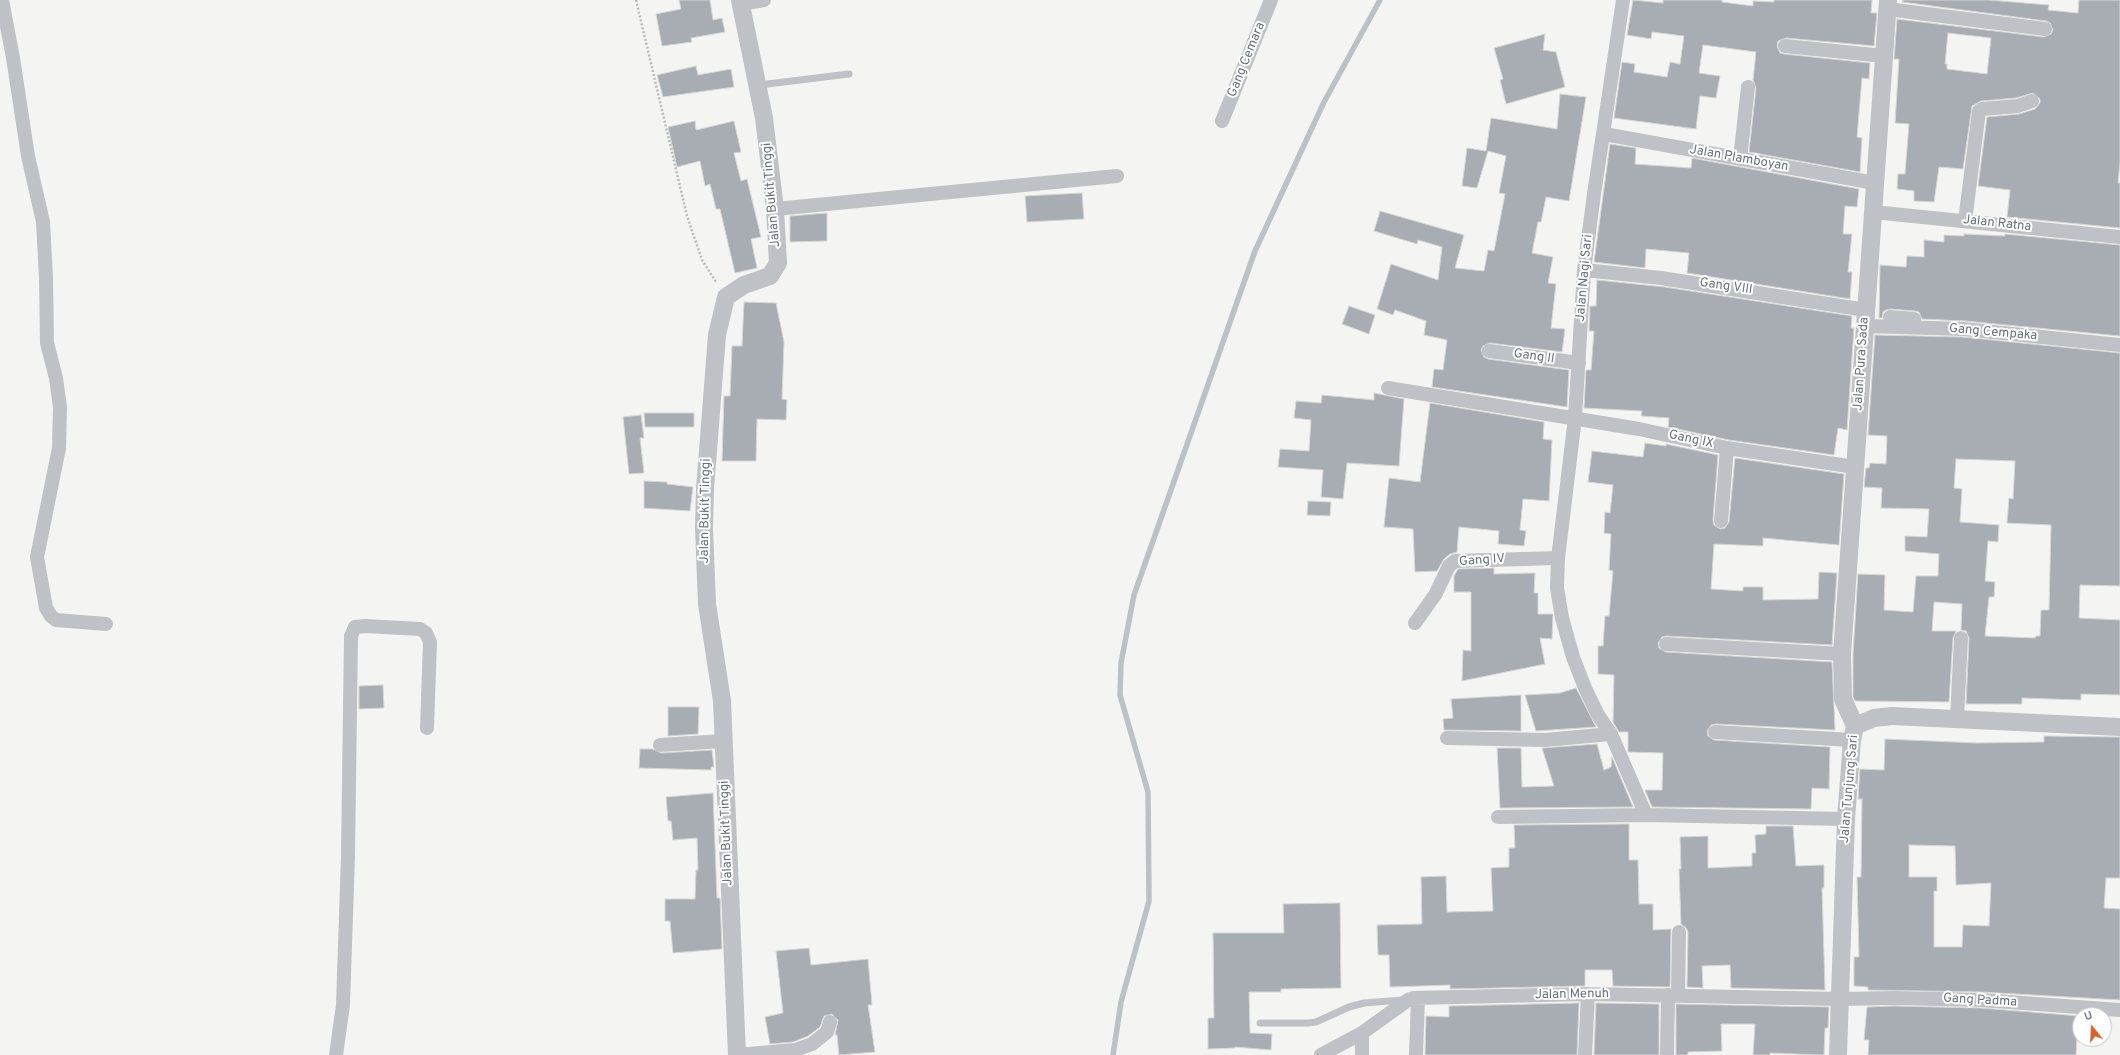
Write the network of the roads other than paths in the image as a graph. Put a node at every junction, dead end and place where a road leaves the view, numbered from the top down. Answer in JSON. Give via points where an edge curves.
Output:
{"nodes":[{"id":1,"x":2,"y":0,"type":"edge"},
{"id":2,"x":764,"y":0,"type":"edge"},
{"id":3,"x":1271,"y":0,"type":"edge"},
{"id":4,"x":1623,"y":0,"type":"edge"},
{"id":5,"x":740,"y":2,"type":"edge"},
{"id":6,"x":1888,"y":5,"type":"edge"},
{"id":7,"x":2045,"y":29,"type":"dead end"},
{"id":8,"x":1785,"y":46,"type":"dead end"},
{"id":9,"x":1884,"y":56,"type":"junction"},
{"id":10,"x":849,"y":74,"type":"dead end"},
{"id":11,"x":759,"y":85,"type":"junction"},
{"id":12,"x":1748,"y":87,"type":"dead end"},
{"id":13,"x":2032,"y":101,"type":"dead end"},
{"id":14,"x":1222,"y":121,"type":"dead end"},
{"id":15,"x":1604,"y":134,"type":"junction"},
{"id":16,"x":1740,"y":159,"type":"junction"},
{"id":17,"x":1117,"y":176,"type":"dead end"},
{"id":18,"x":1875,"y":183,"type":"junction"},
{"id":19,"x":775,"y":209,"type":"junction"},
{"id":20,"x":1873,"y":212,"type":"junction"},
{"id":21,"x":1965,"y":221,"type":"junction"},
{"id":22,"x":2120,"y":237,"type":"edge"},
{"id":23,"x":1584,"y":270,"type":"junction"},
{"id":24,"x":1890,"y":317,"type":"dead end"},
{"id":25,"x":1866,"y":318,"type":"junction"},
{"id":26,"x":1945,"y":323,"type":"dead end"},
{"id":27,"x":2120,"y":345,"type":"edge"},
{"id":28,"x":1489,"y":351,"type":"dead end"},
{"id":29,"x":1580,"y":363,"type":"junction"},
{"id":30,"x":1388,"y":388,"type":"dead end"},
{"id":31,"x":1575,"y":418,"type":"junction"},
{"id":32,"x":1762,"y":447,"type":"dead end"},
{"id":33,"x":1727,"y":448,"type":"junction"},
{"id":34,"x":1849,"y":468,"type":"junction"},
{"id":35,"x":1721,"y":521,"type":"dead end"},
{"id":36,"x":1558,"y":558,"type":"junction"},
{"id":37,"x":1415,"y":623,"type":"dead end"},
{"id":38,"x":106,"y":624,"type":"dead end"},
{"id":39,"x":1962,"y":638,"type":"dead end"},
{"id":40,"x":1666,"y":644,"type":"dead end"},
{"id":41,"x":1842,"y":654,"type":"junction"},
{"id":42,"x":1957,"y":718,"type":"junction"},
{"id":43,"x":2120,"y":727,"type":"edge"},
{"id":44,"x":427,"y":728,"type":"dead end"},
{"id":45,"x":1715,"y":732,"type":"dead end"},
{"id":46,"x":1854,"y":733,"type":"junction"},
{"id":47,"x":1611,"y":734,"type":"junction"},
{"id":48,"x":1447,"y":738,"type":"dead end"},
{"id":49,"x":723,"y":740,"type":"junction"},
{"id":50,"x":660,"y":745,"type":"dead end"},
{"id":51,"x":1646,"y":816,"type":"junction"},
{"id":52,"x":1498,"y":817,"type":"dead end"},
{"id":53,"x":1846,"y":819,"type":"junction"},
{"id":54,"x":1679,"y":932,"type":"dead end"},
{"id":55,"x":1588,"y":994,"type":"junction"},
{"id":56,"x":1673,"y":996,"type":"junction"},
{"id":57,"x":1413,"y":999,"type":"junction"},
{"id":58,"x":1840,"y":999,"type":"junction"},
{"id":59,"x":2120,"y":1010,"type":"edge"},
{"id":60,"x":830,"y":1022,"type":"dead end"},
{"id":61,"x":1260,"y":1023,"type":"dead end"},
{"id":62,"x":1362,"y":1033,"type":"junction"},
{"id":63,"x":336,"y":1055,"type":"edge"},
{"id":64,"x":737,"y":1055,"type":"edge"},
{"id":65,"x":1320,"y":1055,"type":"edge"},
{"id":66,"x":1362,"y":1055,"type":"edge"},
{"id":67,"x":1416,"y":1055,"type":"edge"},
{"id":68,"x":1585,"y":1055,"type":"edge"},
{"id":69,"x":1667,"y":1055,"type":"edge"},
{"id":70,"x":1838,"y":1055,"type":"edge"}],
"edges":[{"from":1,"to":38,"type":"street","via":[[14,58],[28,156],[43,222],[47,343],[60,407],[59,448],[37,558],[46,608],[51,616],[56,620]]},
{"from":2,"to":5,"type":"street"},
{"from":3,"to":14,"type":"street","name":"Gang Cemara"},
{"from":4,"to":15,"type":"street","name":"Jalan Nagi Sari"},
{"from":5,"to":11,"type":"street","name":"Jalan Bukit Tinggi"},
{"from":6,"to":7,"type":"street"},
{"from":6,"to":9,"type":"street","name":"Jalan Pura Sada"},
{"from":8,"to":9,"type":"street"},
{"from":9,"to":18,"type":"street","name":"Jalan Pura Sada"},
{"from":10,"to":11,"type":"lane"},
{"from":11,"to":19,"type":"street","name":"Jalan Bukit Tinggi"},
{"from":12,"to":16,"type":"street"},
{"from":13,"to":21,"type":"street","via":[[2018,106],[1979,111]]},
{"from":15,"to":16,"type":"street","name":"Jalan Plamboyan"},
{"from":15,"to":23,"type":"street","name":"Jalan Nagi Sari"},
{"from":16,"to":18,"type":"street","name":"Jalan Plamboyan"},
{"from":17,"to":19,"type":"street"},
{"from":18,"to":20,"type":"street","name":"Jalan Pura Sada"},
{"from":19,"to":49,"type":"street","name":"Jalan Bukit Tinggi","via":[[778,263],[770,276],[744,285],[726,297],[717,335],[708,438],[704,528],[707,604],[722,701]]},
{"from":20,"to":21,"type":"street","name":"Jalan Ratna"},
{"from":20,"to":25,"type":"street","name":"Jalan Pura Sada"},
{"from":21,"to":22,"type":"street","name":"Jalan Ratna"},
{"from":23,"to":25,"type":"street","name":"Gang VIII","via":[[1661,278]]},
{"from":23,"to":29,"type":"street","name":"Jalan Nagi Sari"},
{"from":24,"to":26,"type":"street","name":"Gang Cempaka"},
{"from":25,"to":27,"type":"street","name":"Gang Cempaka"},
{"from":25,"to":34,"type":"street","name":"Jalan Pura Sada"},
{"from":28,"to":29,"type":"street","name":"Gang II"},
{"from":29,"to":31,"type":"street","name":"Jalan Nagi Sari"},
{"from":30,"to":31,"type":"street","name":"Gang IX"},
{"from":31,"to":33,"type":"street","name":"Gang IX"},
{"from":31,"to":36,"type":"street","name":"Jalan Nagi Sari"},
{"from":32,"to":34,"type":"street"},
{"from":33,"to":34,"type":"street","name":"Gang IX"},
{"from":33,"to":35,"type":"street"},
{"from":34,"to":41,"type":"street","name":"Jalan Pura Sada"},
{"from":36,"to":37,"type":"street","name":"Gang IV","via":[[1455,561],[1449,566],[1435,595]]},
{"from":36,"to":47,"type":"street","name":"Jalan Nagi Sari","via":[[1557,588],[1572,657],[1598,715]]},
{"from":39,"to":42,"type":"street"},
{"from":40,"to":41,"type":"street"},
{"from":41,"to":46,"type":"street","name":"Jalan Pura Sada","via":[[1843,699]]},
{"from":42,"to":43,"type":"street","name":"Jalan Tunjung Sari"},
{"from":42,"to":46,"type":"street","name":"Jalan Tunjung Sari","via":[[1874,718],[1863,721]]},
{"from":44,"to":63,"type":"street","via":[[430,642],[426,633],[420,629],[365,626],[355,628],[350,636],[348,856],[343,1005]]},
{"from":45,"to":46,"type":"street"},
{"from":46,"to":53,"type":"street","name":"Jalan Tunjung Sari"},
{"from":47,"to":48,"type":"street","via":[[1545,740]]},
{"from":47,"to":51,"type":"street","name":"Jalan Nagi Sari"},
{"from":49,"to":50,"type":"street"},
{"from":49,"to":64,"type":"street","name":"Jalan Bukit Tinggi"},
{"from":51,"to":52,"type":"street"},
{"from":51,"to":53,"type":"street"},
{"from":53,"to":58,"type":"street","name":"Jalan Tunjung Sari"},
{"from":54,"to":56,"type":"street"},
{"from":55,"to":56,"type":"street","name":"Jalan Menuh"},
{"from":55,"to":57,"type":"street","name":"Jalan Menuh"},
{"from":55,"to":68,"type":"street"},
{"from":56,"to":58,"type":"street","name":"Jalan Menuh"},
{"from":56,"to":69,"type":"street"},
{"from":57,"to":61,"type":"lane","via":[[1364,1003],[1308,1023]]},
{"from":57,"to":62,"type":"street"},
{"from":57,"to":67,"type":"street"},
{"from":58,"to":59,"type":"street","name":"Gang Padma","via":[[1981,1000]]},
{"from":58,"to":70,"type":"street","name":"Jalan Tunjung Sari"},
{"from":60,"to":64,"type":"street","via":[[827,1032],[812,1044],[795,1050]]},
{"from":62,"to":65,"type":"street"},
{"from":62,"to":66,"type":"street"}]}
